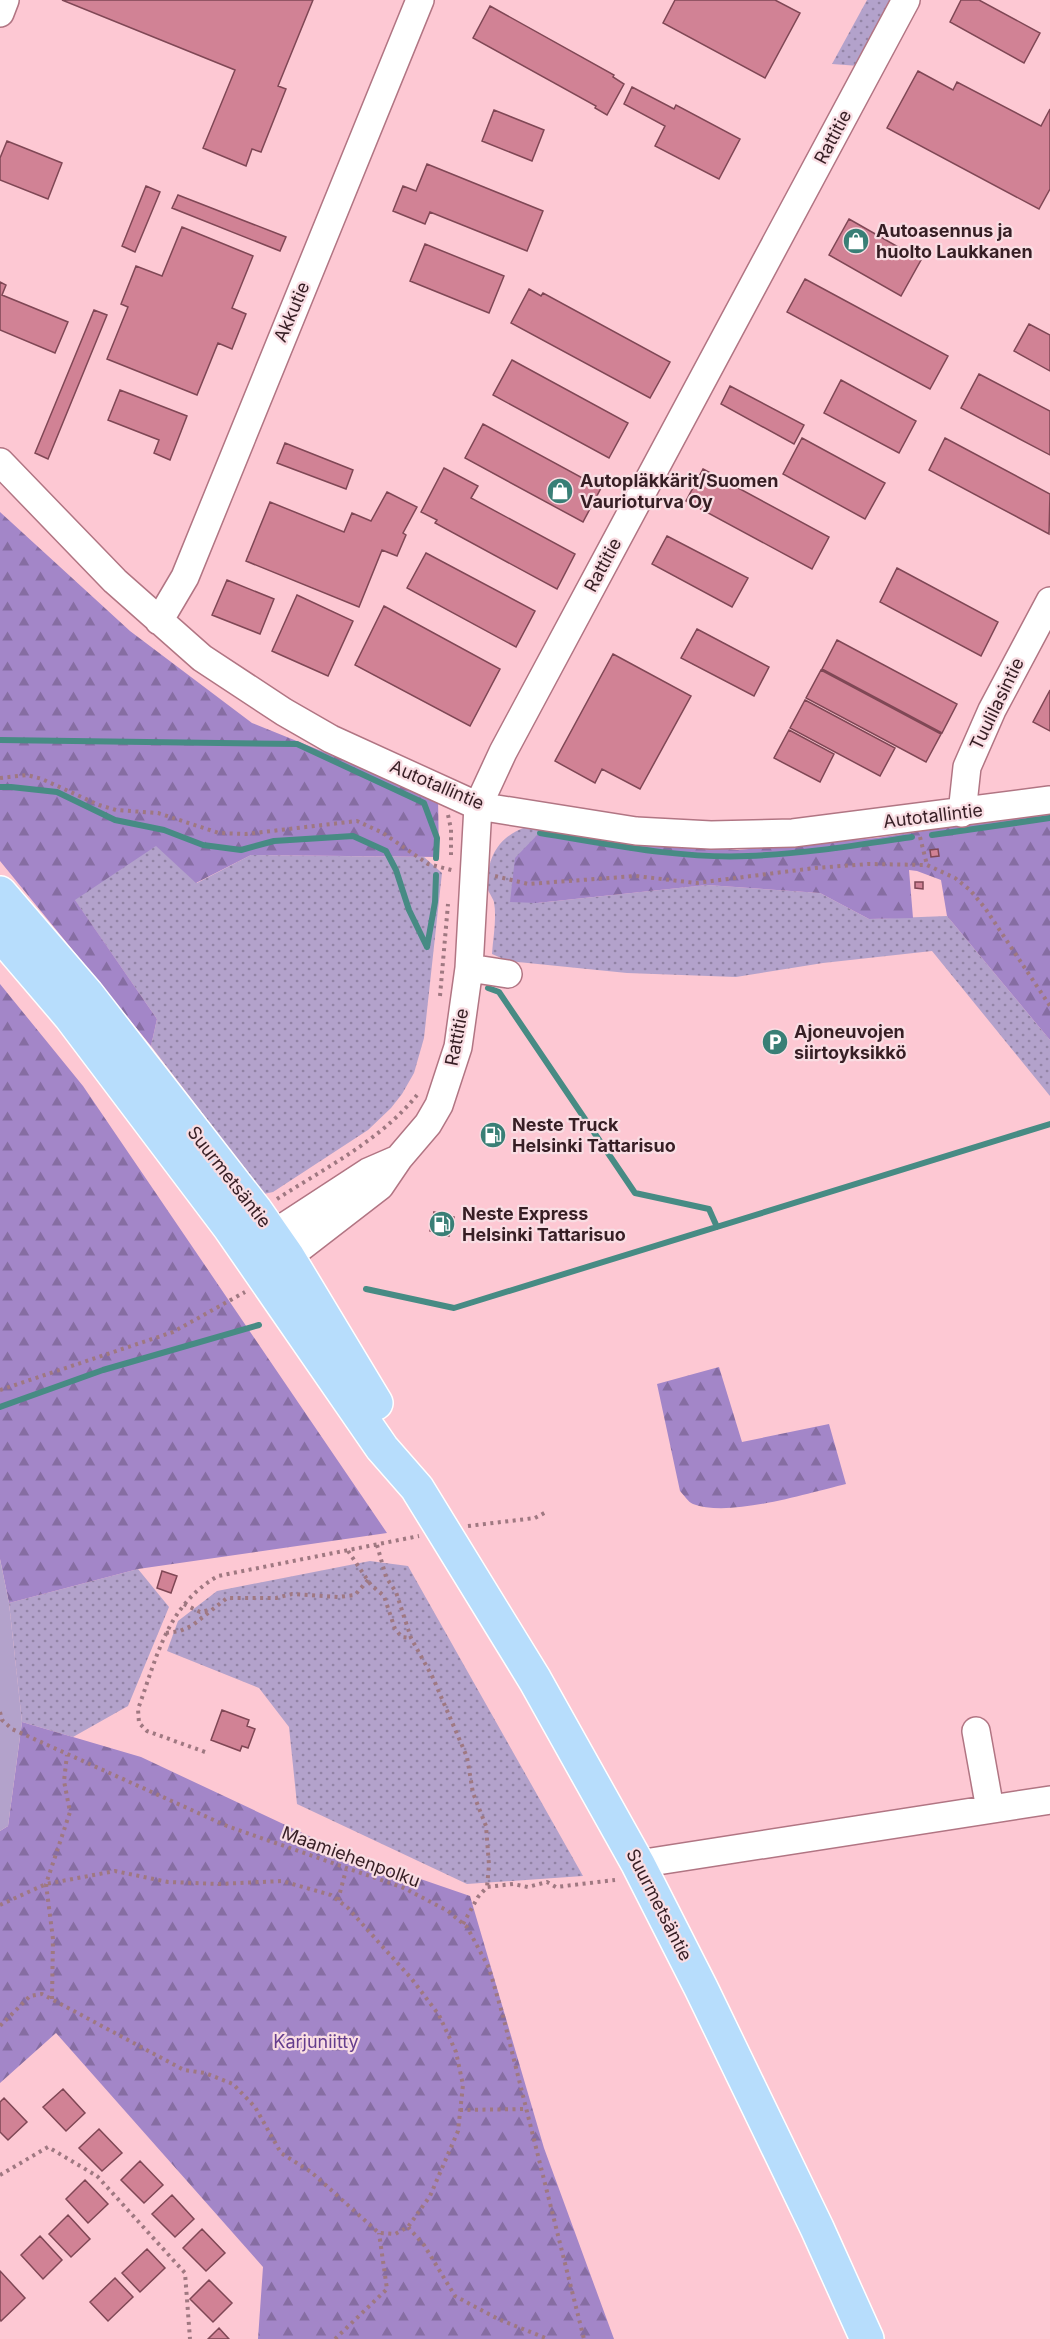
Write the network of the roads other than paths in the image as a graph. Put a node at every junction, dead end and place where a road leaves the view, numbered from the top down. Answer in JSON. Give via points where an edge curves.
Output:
{"nodes":[{"id":1,"x":5,"y":0,"type":"edge"},
{"id":2,"x":420,"y":0,"type":"edge"},
{"id":3,"x":906,"y":0,"type":"edge"},
{"id":4,"x":0,"y":13,"type":"edge"},
{"id":5,"x":0,"y":462,"type":"edge"},
{"id":6,"x":1050,"y":601,"type":"edge"},
{"id":7,"x":159,"y":621,"type":"junction"},
{"id":8,"x":1050,"y":800,"type":"edge"},
{"id":9,"x":478,"y":806,"type":"junction"},
{"id":10,"x":962,"y":813,"type":"junction"},
{"id":11,"x":0,"y":893,"type":"edge"},
{"id":12,"x":0,"y":934,"type":"edge"},
{"id":13,"x":469,"y":969,"type":"junction"},
{"id":14,"x":508,"y":974,"type":"dead end"},
{"id":15,"x":273,"y":1234,"type":"junction"},
{"id":16,"x":253,"y":1277,"type":"junction"},
{"id":17,"x":417,"y":1488,"type":"junction"},
{"id":18,"x":976,"y":1731,"type":"dead end"},
{"id":19,"x":1050,"y":1800,"type":"edge"},
{"id":20,"x":990,"y":1809,"type":"junction"},
{"id":21,"x":627,"y":1872,"type":"junction"},
{"id":22,"x":867,"y":2339,"type":"edge"}],
"edges":[{"from":1,"to":4,"type":"street"},
{"from":2,"to":7,"type":"street","name":"Akkutie","via":[[185,577]]},
{"from":3,"to":9,"type":"street","name":"Rattitie","via":[[503,752]]},
{"from":5,"to":7,"type":"street","name":"Autotallintie","via":[[114,581]]},
{"from":6,"to":10,"type":"street","name":"Tuulilasintie","via":[[992,710],[967,767]]},
{"from":7,"to":9,"type":"street","name":"Autotallintie","via":[[202,658],[284,712],[331,739]]},
{"from":8,"to":10,"type":"street","name":"Autotallintie"},
{"from":9,"to":10,"type":"street","name":"Autotallintie","via":[[636,831],[711,835],[793,833]]},
{"from":9,"to":13,"type":"street","name":"Rattitie","via":[[463,872]]},
{"from":11,"to":15,"type":"main road","name":"Suurmetsäntie","via":[[87,994]]},
{"from":12,"to":16,"type":"main road","name":"Suurmetsäntie","via":[[70,1016]]},
{"from":13,"to":14,"type":"street"},
{"from":13,"to":15,"type":"street","name":"Rattitie","via":[[458,1047],[447,1085],[428,1124],[380,1186]]},
{"from":15,"to":16,"type":"street","name":"Rattitie"},
{"from":15,"to":17,"type":"main road","name":"Suurmetsäntie","via":[[398,1440]]},
{"from":16,"to":17,"type":"main road","name":"Suurmetsäntie","via":[[382,1449]]},
{"from":17,"to":21,"type":"main road","name":"Suurmetsäntie","via":[[535,1680]]},
{"from":18,"to":20,"type":"street"},
{"from":19,"to":20,"type":"street"},
{"from":20,"to":21,"type":"street"},
{"from":21,"to":22,"type":"main road","name":"Suurmetsäntie","via":[[701,1988]]}]}
